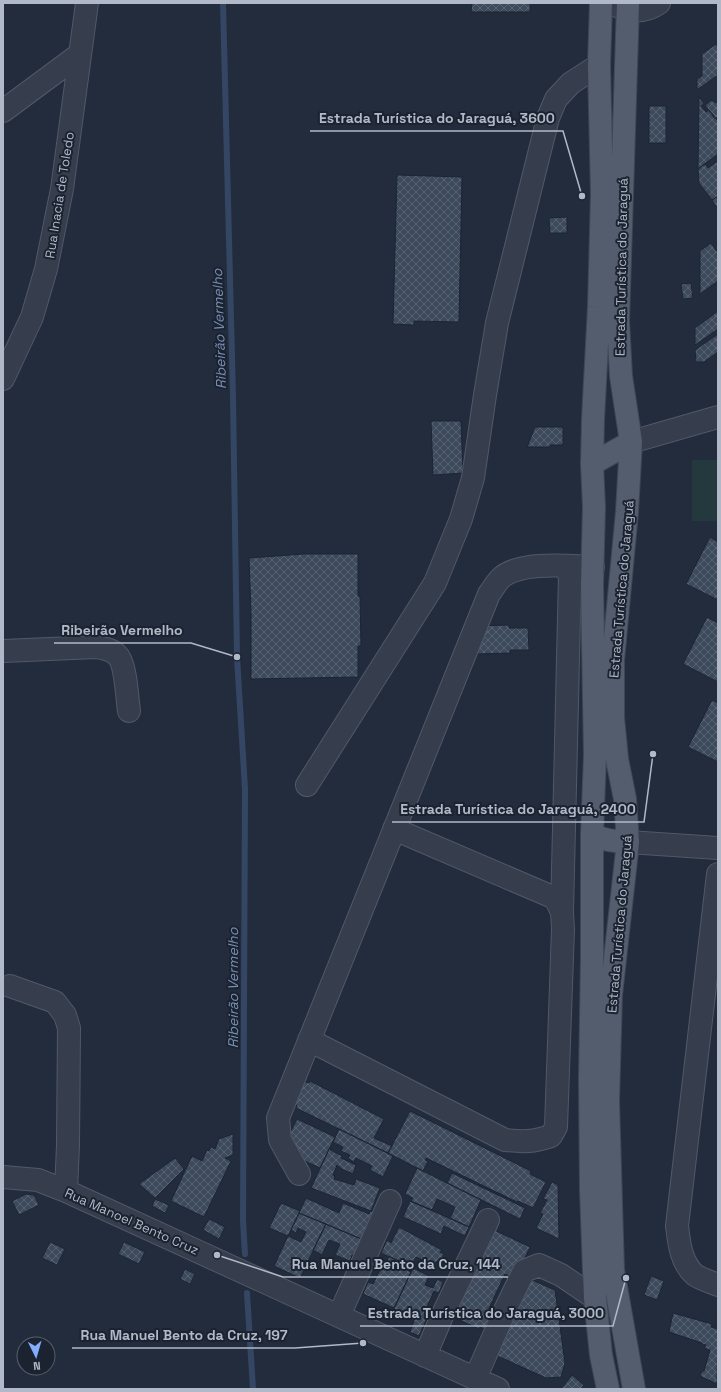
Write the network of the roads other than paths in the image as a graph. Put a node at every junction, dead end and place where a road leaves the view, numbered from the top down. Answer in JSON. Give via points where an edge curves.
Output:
{"nodes":[{"id":1,"x":87,"y":3,"type":"edge"},
{"id":2,"x":601,"y":3,"type":"edge"},
{"id":3,"x":659,"y":3,"type":"edge"},
{"id":4,"x":623,"y":6,"type":"edge"},
{"id":5,"x":80,"y":54,"type":"junction"},
{"id":6,"x":599,"y":65,"type":"junction"},
{"id":7,"x":3,"y":111,"type":"edge"},
{"id":8,"x":3,"y":379,"type":"edge"},
{"id":9,"x":718,"y":417,"type":"edge"},
{"id":10,"x":631,"y":442,"type":"junction"},
{"id":11,"x":592,"y":464,"type":"junction"},
{"id":12,"x":562,"y":566,"type":"junction"},
{"id":13,"x":593,"y":567,"type":"junction"},
{"id":14,"x":3,"y":651,"type":"edge"},
{"id":15,"x":129,"y":711,"type":"dead end"},
{"id":16,"x":307,"y":785,"type":"dead end"},
{"id":17,"x":394,"y":829,"type":"junction"},
{"id":18,"x":592,"y":835,"type":"junction"},
{"id":19,"x":628,"y":842,"type":"junction"},
{"id":20,"x":718,"y":848,"type":"edge"},
{"id":21,"x":718,"y":874,"type":"edge"},
{"id":22,"x":562,"y":912,"type":"junction"},
{"id":23,"x":10,"y":986,"type":"dead end"},
{"id":24,"x":309,"y":1040,"type":"junction"},
{"id":25,"x":300,"y":1174,"type":"dead end"},
{"id":26,"x":3,"y":1177,"type":"edge"},
{"id":27,"x":66,"y":1191,"type":"junction"},
{"id":28,"x":390,"y":1201,"type":"dead end"},
{"id":29,"x":488,"y":1220,"type":"dead end"},
{"id":30,"x":718,"y":1285,"type":"edge"},
{"id":31,"x":595,"y":1298,"type":"junction"},
{"id":32,"x":339,"y":1316,"type":"junction"},
{"id":33,"x":425,"y":1356,"type":"junction"},
{"id":34,"x":475,"y":1379,"type":"junction"},
{"id":35,"x":498,"y":1389,"type":"edge"},
{"id":36,"x":608,"y":1389,"type":"edge"},
{"id":37,"x":634,"y":1389,"type":"edge"}],
"edges":[{"from":1,"to":5,"type":"street","name":"Rua Inacia de Toledo"},
{"from":2,"to":6,"type":"main road","name":"Estrada Turística do Jaraguá"},
{"from":3,"to":4,"type":"street","via":[[644,10]]},
{"from":4,"to":10,"type":"main road","name":"Estrada Turística do Jaraguá","via":[[625,69],[618,321],[621,376]]},
{"from":5,"to":7,"type":"street"},
{"from":5,"to":8,"type":"street","name":"Rua Inacia de Toledo","via":[[62,189],[46,269],[32,317]]},
{"from":6,"to":11,"type":"main road","name":"Estrada Turística do Jaraguá","via":[[602,194]]},
{"from":6,"to":16,"type":"street","via":[[572,83],[556,99],[548,118],[497,323],[473,478],[461,519],[435,582]]},
{"from":9,"to":10,"type":"street"},
{"from":10,"to":11,"type":"main road"},
{"from":10,"to":19,"type":"main road","name":"Estrada Turística do Jaraguá","via":[[613,660],[613,718],[617,759],[625,798]]},
{"from":11,"to":13,"type":"main road","name":"Estrada Turística do Jaraguá"},
{"from":12,"to":13,"type":"street"},
{"from":12,"to":17,"type":"street","via":[[523,567],[502,577],[489,594]]},
{"from":12,"to":22,"type":"street","via":[[570,575]]},
{"from":13,"to":18,"type":"main road","name":"Estrada Turística do Jaraguá","via":[[595,754]]},
{"from":14,"to":15,"type":"street","via":[[96,647],[108,649],[118,655],[122,665]]},
{"from":17,"to":22,"type":"street","via":[[554,898]]},
{"from":17,"to":24,"type":"street"},
{"from":18,"to":19,"type":"main road","via":[[605,840]]},
{"from":18,"to":31,"type":"main road","name":"Estrada Turística do Jaraguá","via":[[590,1142]]},
{"from":19,"to":20,"type":"street"},
{"from":19,"to":37,"type":"main road","name":"Estrada Turística do Jaraguá","via":[[611,995],[608,1100],[613,1270]]},
{"from":21,"to":30,"type":"street","via":[[677,1226],[685,1261],[696,1275]]},
{"from":22,"to":24,"type":"street","via":[[556,1127],[551,1136],[527,1142],[505,1140]]},
{"from":23,"to":27,"type":"street","via":[[55,1002],[65,1015],[69,1028]]},
{"from":24,"to":25,"type":"street","via":[[278,1118],[278,1135]]},
{"from":26,"to":27,"type":"street","name":"Rua Manoel Bento Cruz","via":[[38,1180]]},
{"from":27,"to":32,"type":"street","name":"Rua Manoel Bento Cruz"},
{"from":28,"to":32,"type":"street"},
{"from":29,"to":33,"type":"street"},
{"from":31,"to":34,"type":"street","via":[[561,1275],[539,1265],[524,1271]]},
{"from":31,"to":36,"type":"main road","name":"Estrada Turística do Jaraguá","via":[[601,1355]]},
{"from":32,"to":33,"type":"street","name":"Rua Manoel Bento Cruz"},
{"from":33,"to":34,"type":"street","name":"Rua Manoel Bento Cruz"},
{"from":34,"to":35,"type":"street","name":"Rua Manoel Bento Cruz"}]}
